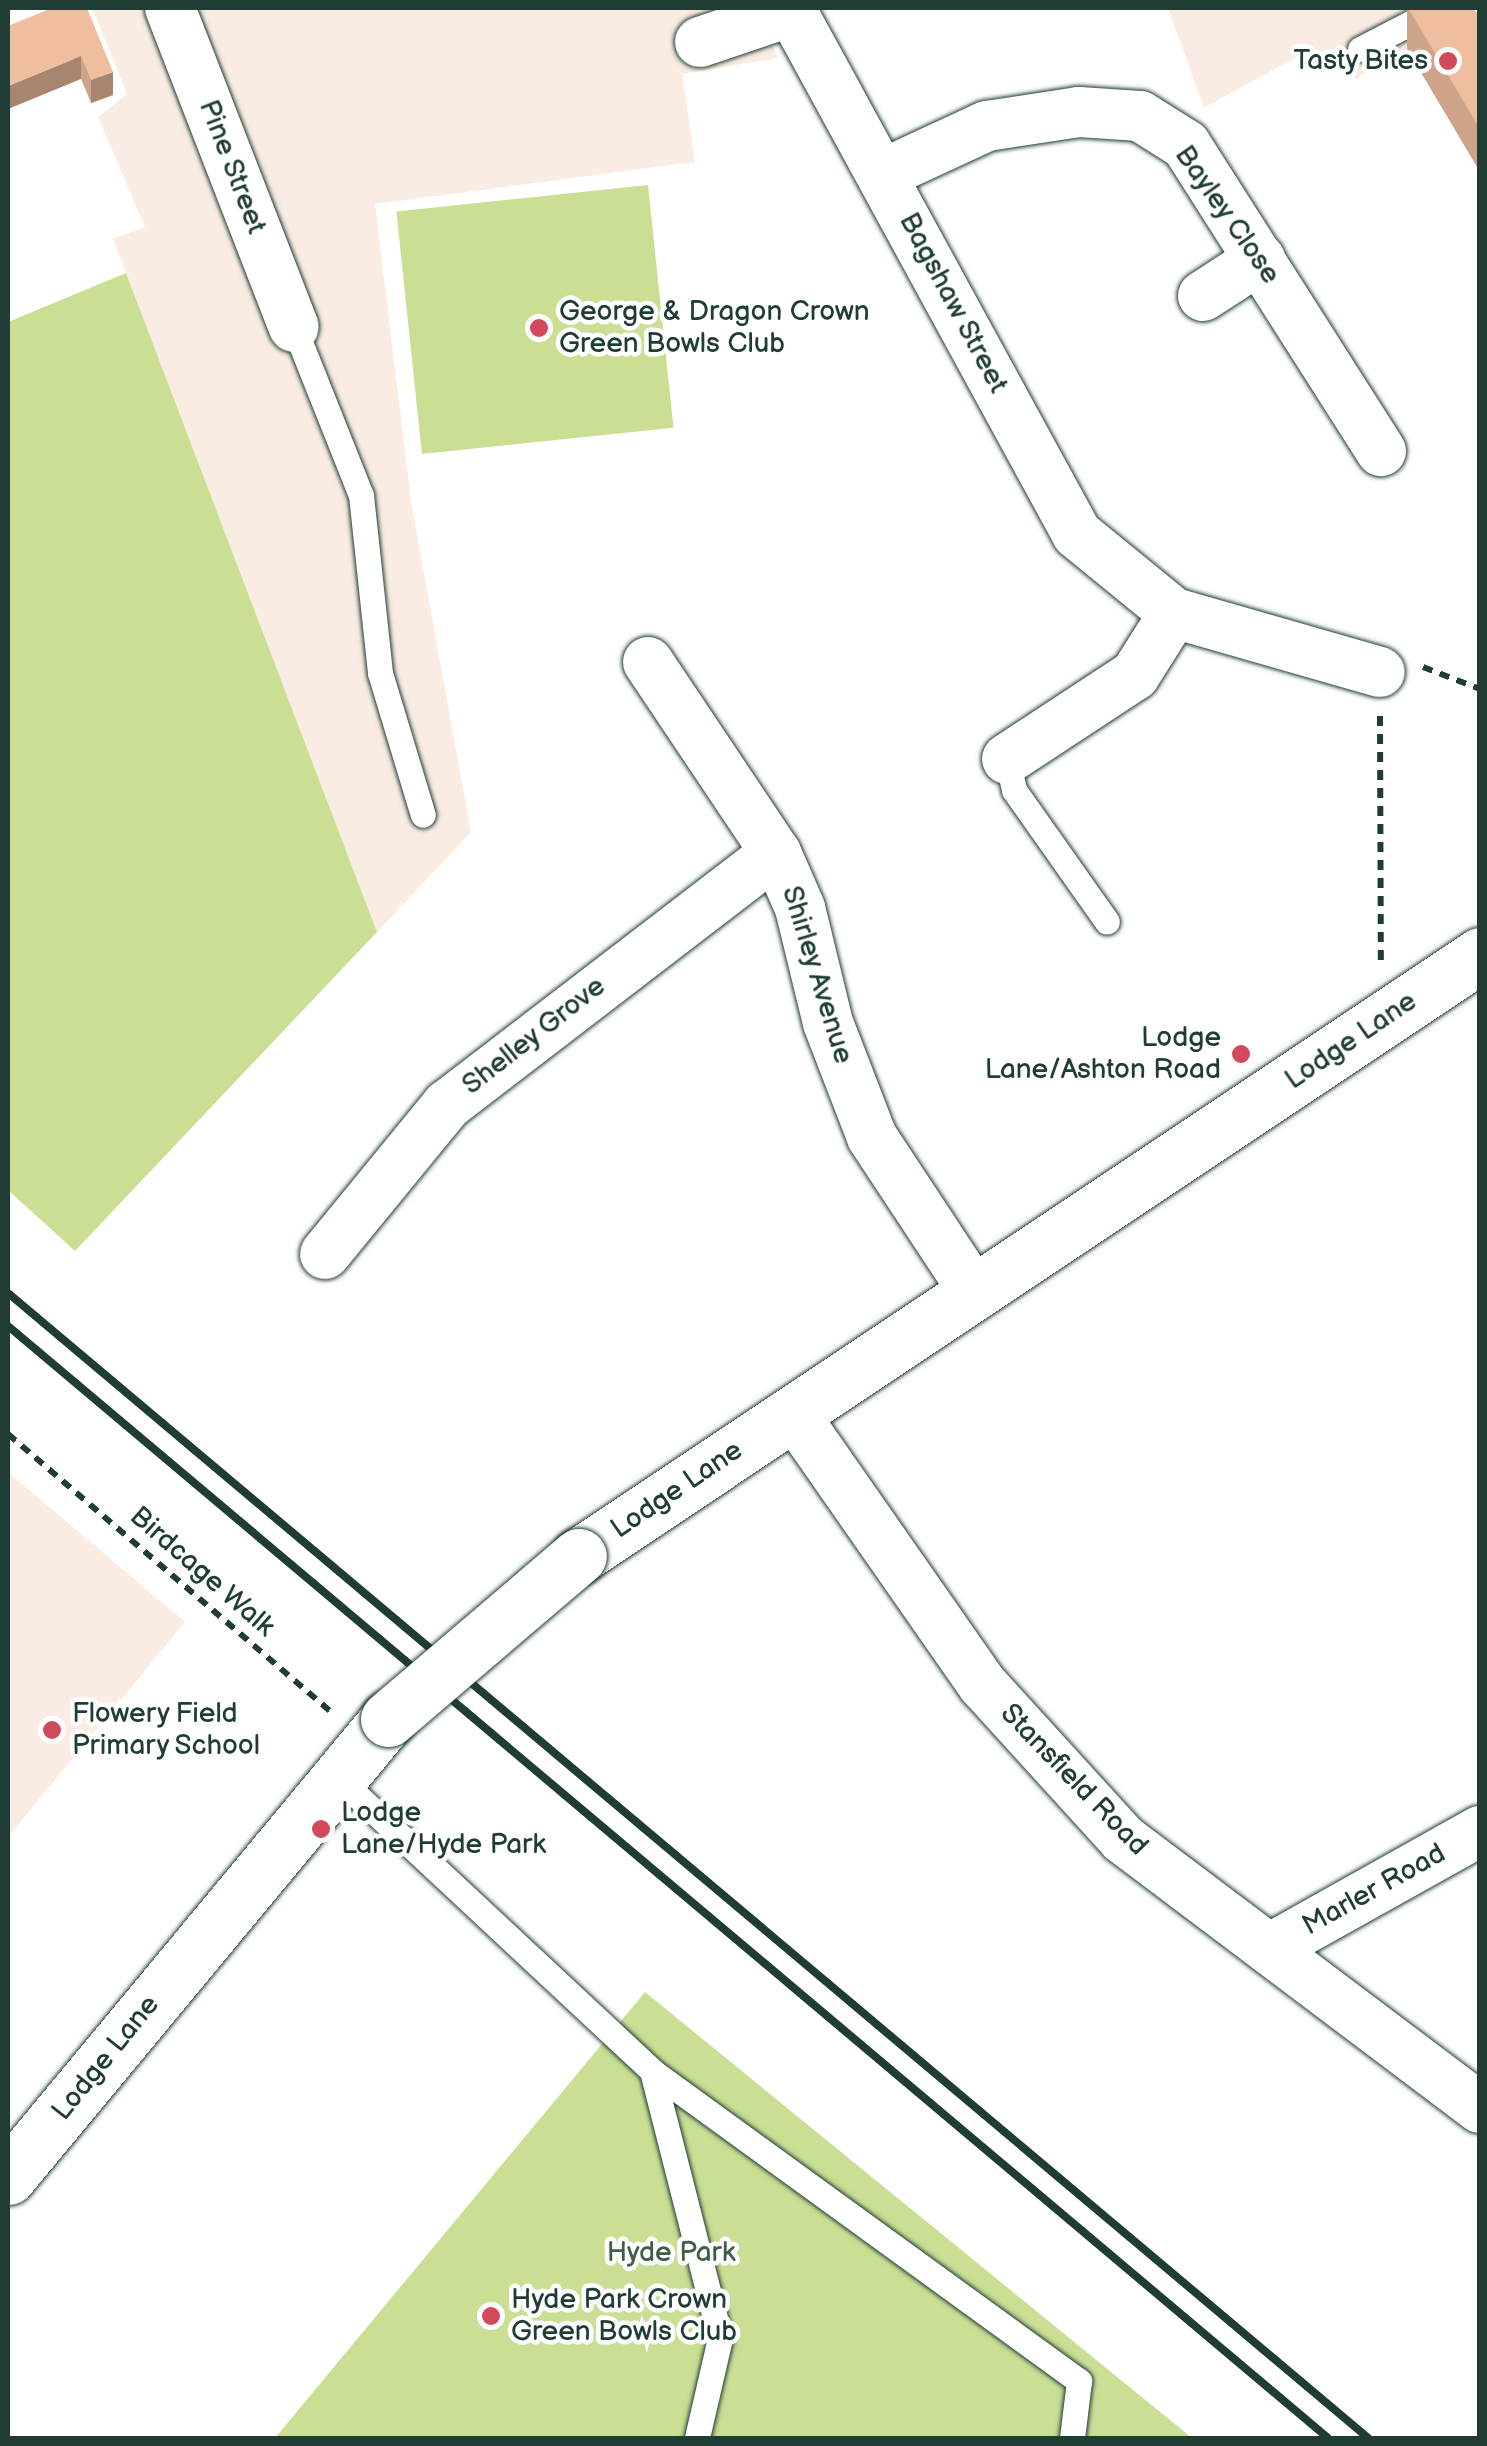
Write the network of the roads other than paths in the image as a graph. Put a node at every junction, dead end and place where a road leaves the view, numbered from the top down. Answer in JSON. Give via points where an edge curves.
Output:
{"nodes":[{"id":1,"x":170,"y":8,"type":"edge"},
{"id":2,"x":1439,"y":8,"type":"edge"},
{"id":3,"x":791,"y":9,"type":"edge"},
{"id":4,"x":700,"y":42,"type":"dead end"},
{"id":5,"x":1360,"y":50,"type":"dead end"},
{"id":6,"x":883,"y":174,"type":"junction"},
{"id":7,"x":1260,"y":259,"type":"junction"},
{"id":8,"x":1204,"y":296,"type":"dead end"},
{"id":9,"x":294,"y":328,"type":"joint"},
{"id":10,"x":1381,"y":451,"type":"dead end"},
{"id":11,"x":1153,"y":599,"type":"junction"},
{"id":12,"x":648,"y":662,"type":"dead end"},
{"id":13,"x":1380,"y":672,"type":"road end"},
{"id":14,"x":1007,"y":759,"type":"joint"},
{"id":15,"x":423,"y":814,"type":"dead end"},
{"id":16,"x":776,"y":852,"type":"junction"},
{"id":17,"x":1106,"y":922,"type":"dead end"},
{"id":18,"x":1480,"y":955,"type":"edge"},
{"id":19,"x":325,"y":1254,"type":"dead end"},
{"id":20,"x":975,"y":1293,"type":"junction"},
{"id":21,"x":793,"y":1413,"type":"junction"},
{"id":22,"x":364,"y":1746,"type":"junction"},
{"id":23,"x":1480,"y":1831,"type":"edge"},
{"id":24,"x":1269,"y":1950,"type":"junction"},
{"id":25,"x":652,"y":2071,"type":"junction"},
{"id":26,"x":1480,"y":2108,"type":"edge"},
{"id":27,"x":8,"y":2177,"type":"edge"},
{"id":28,"x":697,"y":2438,"type":"edge"},
{"id":29,"x":1072,"y":2438,"type":"edge"}],
"edges":[{"from":1,"to":9,"type":"street","name":"Pine Street"},
{"from":2,"to":5,"type":"lane"},
{"from":3,"to":4,"type":"street"},
{"from":3,"to":6,"type":"street","name":"Bagshaw Street"},
{"from":6,"to":7,"type":"street","name":"Bayley Close","via":[[987,126],[1079,112],[1140,116],[1186,146]]},
{"from":6,"to":11,"type":"street","name":"Bagshaw Street","via":[[1077,534]]},
{"from":7,"to":8,"type":"street"},
{"from":7,"to":10,"type":"street","name":"Bayley Close"},
{"from":9,"to":15,"type":"lane","via":[[361,496],[380,673]]},
{"from":11,"to":13,"type":"street"},
{"from":11,"to":14,"type":"street","via":[[1135,675]]},
{"from":12,"to":16,"type":"street","name":"Shirley Avenue"},
{"from":14,"to":17,"type":"lane","via":[[1014,790]]},
{"from":16,"to":19,"type":"street","name":"Shelley Grove","via":[[447,1105]]},
{"from":16,"to":20,"type":"street","name":"Shirley Avenue","via":[[800,908],[828,1024],[872,1137]]},
{"from":18,"to":20,"type":"street","name":"Lodge Lane"},
{"from":20,"to":21,"type":"street","name":"Lodge Lane"},
{"from":21,"to":22,"type":"street","name":"Lodge Lane","bridge":true,"via":[[579,1556]]},
{"from":21,"to":24,"type":"street","name":"Stansfield Road","via":[[983,1686],[1123,1839]]},
{"from":22,"to":25,"type":"lane"},
{"from":22,"to":27,"type":"street","name":"Lodge Lane"},
{"from":23,"to":24,"type":"street","name":"Marler Road"},
{"from":24,"to":26,"type":"street","name":"Stansfield Road"},
{"from":25,"to":28,"type":"lane","via":[[720,2338]]},
{"from":25,"to":29,"type":"lane","via":[[1079,2381]]}]}
